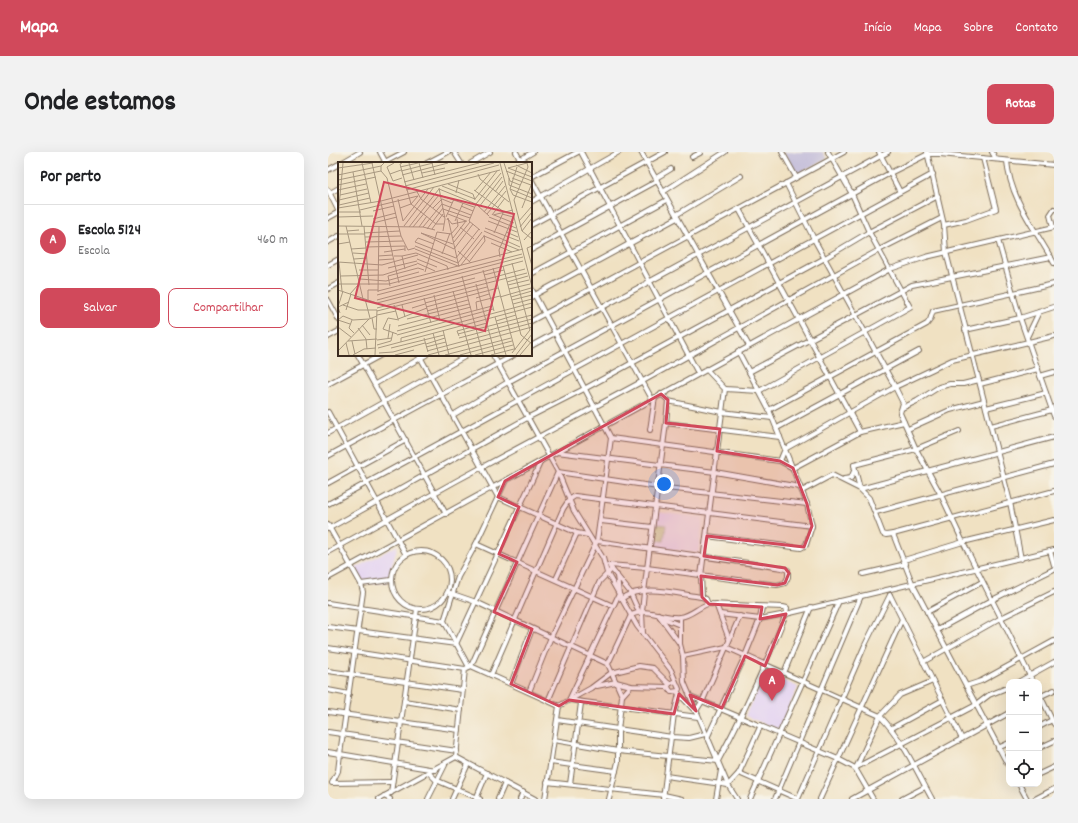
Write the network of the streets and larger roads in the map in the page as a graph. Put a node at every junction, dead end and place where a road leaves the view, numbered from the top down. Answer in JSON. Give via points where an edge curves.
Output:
{"nodes":[{"id":1,"x":360,"y":152,"type":"edge"},
{"id":2,"x":380,"y":152,"type":"edge"},
{"id":3,"x":404,"y":152,"type":"edge"},
{"id":4,"x":448,"y":152,"type":"edge"},
{"id":5,"x":454,"y":152,"type":"edge"},
{"id":6,"x":490,"y":152,"type":"edge"},
{"id":7,"x":516,"y":152,"type":"edge"},
{"id":8,"x":533,"y":152,"type":"edge"},
{"id":9,"x":578,"y":152,"type":"edge"},
{"id":10,"x":581,"y":152,"type":"edge"},
{"id":11,"x":619,"y":152,"type":"edge"},
{"id":12,"x":641,"y":152,"type":"edge"},
{"id":13,"x":665,"y":152,"type":"edge"},
{"id":14,"x":699,"y":152,"type":"edge"},
{"id":15,"x":725,"y":152,"type":"edge"},
{"id":16,"x":782,"y":152,"type":"edge"},
{"id":17,"x":828,"y":152,"type":"edge"},
{"id":18,"x":844,"y":152,"type":"edge"},
{"id":19,"x":888,"y":152,"type":"edge"},
{"id":20,"x":992,"y":152,"type":"edge"},
{"id":21,"x":928,"y":153,"type":"edge"},
{"id":22,"x":880,"y":154,"type":"edge"},
{"id":23,"x":692,"y":157,"type":"dead end"},
{"id":24,"x":983,"y":158,"type":"junction"},
{"id":25,"x":832,"y":159,"type":"junction"},
{"id":26,"x":996,"y":159,"type":"junction"},
{"id":27,"x":521,"y":161,"type":"edge"},
{"id":28,"x":1007,"y":161,"type":"junction"},
{"id":29,"x":343,"y":162,"type":"edge"},
{"id":30,"x":385,"y":162,"type":"edge"},
{"id":31,"x":387,"y":162,"type":"edge"},
{"id":32,"x":429,"y":162,"type":"edge"},
{"id":33,"x":460,"y":162,"type":"edge"},
{"id":34,"x":473,"y":162,"type":"edge"},
{"id":35,"x":646,"y":162,"type":"junction"},
{"id":36,"x":338,"y":165,"type":"edge"},
{"id":37,"x":1054,"y":166,"type":"edge"},
{"id":38,"x":590,"y":168,"type":"junction"},
{"id":39,"x":671,"y":169,"type":"dead end"},
{"id":40,"x":328,"y":170,"type":"edge"},
{"id":41,"x":890,"y":173,"type":"junction"},
{"id":42,"x":933,"y":174,"type":"junction"},
{"id":43,"x":741,"y":176,"type":"dead end"},
{"id":44,"x":532,"y":177,"type":"edge"},
{"id":45,"x":796,"y":177,"type":"junction"},
{"id":46,"x":843,"y":177,"type":"junction"},
{"id":47,"x":532,"y":180,"type":"edge"},
{"id":48,"x":656,"y":180,"type":"junction"},
{"id":49,"x":786,"y":183,"type":"junction"},
{"id":50,"x":599,"y":187,"type":"junction"},
{"id":51,"x":329,"y":192,"type":"edge"},
{"id":52,"x":663,"y":192,"type":"junction"},
{"id":53,"x":900,"y":192,"type":"junction"},
{"id":54,"x":852,"y":194,"type":"junction"},
{"id":55,"x":938,"y":196,"type":"junction"},
{"id":56,"x":541,"y":197,"type":"junction"},
{"id":57,"x":667,"y":200,"type":"junction"},
{"id":58,"x":795,"y":201,"type":"junction"},
{"id":59,"x":532,"y":202,"type":"edge"},
{"id":60,"x":610,"y":207,"type":"junction"},
{"id":61,"x":738,"y":209,"type":"junction"},
{"id":62,"x":1054,"y":209,"type":"edge"},
{"id":63,"x":338,"y":210,"type":"edge"},
{"id":64,"x":338,"y":213,"type":"edge"},
{"id":65,"x":861,"y":213,"type":"junction"},
{"id":66,"x":551,"y":215,"type":"junction"},
{"id":67,"x":676,"y":216,"type":"junction"},
{"id":68,"x":328,"y":218,"type":"edge"},
{"id":69,"x":942,"y":218,"type":"junction"},
{"id":70,"x":805,"y":220,"type":"junction"},
{"id":71,"x":532,"y":224,"type":"edge"},
{"id":72,"x":620,"y":225,"type":"junction"},
{"id":73,"x":944,"y":225,"type":"junction"},
{"id":74,"x":1053,"y":227,"type":"edge"},
{"id":75,"x":748,"y":228,"type":"junction"},
{"id":76,"x":1036,"y":231,"type":"junction"},
{"id":77,"x":869,"y":232,"type":"junction"},
{"id":78,"x":562,"y":234,"type":"junction"},
{"id":79,"x":338,"y":237,"type":"edge"},
{"id":80,"x":688,"y":237,"type":"junction"},
{"id":81,"x":814,"y":239,"type":"junction"},
{"id":82,"x":998,"y":240,"type":"junction"},
{"id":83,"x":328,"y":242,"type":"edge"},
{"id":84,"x":630,"y":244,"type":"junction"},
{"id":85,"x":758,"y":245,"type":"junction"},
{"id":86,"x":532,"y":249,"type":"edge"},
{"id":87,"x":879,"y":250,"type":"junction"},
{"id":88,"x":571,"y":252,"type":"junction"},
{"id":89,"x":946,"y":252,"type":"junction"},
{"id":90,"x":698,"y":256,"type":"junction"},
{"id":91,"x":1051,"y":257,"type":"junction"},
{"id":92,"x":825,"y":258,"type":"junction"},
{"id":93,"x":338,"y":260,"type":"edge"},
{"id":94,"x":640,"y":263,"type":"junction"},
{"id":95,"x":1054,"y":263,"type":"edge"},
{"id":96,"x":768,"y":264,"type":"junction"},
{"id":97,"x":328,"y":265,"type":"edge"},
{"id":98,"x":1006,"y":267,"type":"junction"},
{"id":99,"x":890,"y":269,"type":"junction"},
{"id":100,"x":580,"y":270,"type":"junction"},
{"id":101,"x":532,"y":273,"type":"edge"},
{"id":102,"x":708,"y":274,"type":"junction"},
{"id":103,"x":834,"y":275,"type":"junction"},
{"id":104,"x":953,"y":277,"type":"junction"},
{"id":105,"x":650,"y":281,"type":"junction"},
{"id":106,"x":778,"y":282,"type":"junction"},
{"id":107,"x":338,"y":284,"type":"edge"},
{"id":108,"x":1054,"y":284,"type":"edge"},
{"id":109,"x":328,"y":289,"type":"edge"},
{"id":110,"x":901,"y":289,"type":"junction"},
{"id":111,"x":591,"y":290,"type":"junction"},
{"id":112,"x":717,"y":291,"type":"junction"},
{"id":113,"x":1013,"y":292,"type":"junction"},
{"id":114,"x":844,"y":294,"type":"junction"},
{"id":115,"x":533,"y":296,"type":"edge"},
{"id":116,"x":659,"y":299,"type":"junction"},
{"id":117,"x":328,"y":300,"type":"edge"},
{"id":118,"x":788,"y":301,"type":"junction"},
{"id":119,"x":958,"y":304,"type":"junction"},
{"id":120,"x":1054,"y":307,"type":"edge"},
{"id":121,"x":338,"y":308,"type":"edge"},
{"id":122,"x":601,"y":308,"type":"junction"},
{"id":123,"x":334,"y":310,"type":"junction"},
{"id":124,"x":728,"y":310,"type":"junction"},
{"id":125,"x":1039,"y":312,"type":"junction"},
{"id":126,"x":545,"y":313,"type":"junction"},
{"id":127,"x":855,"y":315,"type":"junction"},
{"id":128,"x":669,"y":317,"type":"junction"},
{"id":129,"x":338,"y":318,"type":"edge"},
{"id":130,"x":798,"y":318,"type":"junction"},
{"id":131,"x":1020,"y":318,"type":"junction"},
{"id":132,"x":532,"y":320,"type":"edge"},
{"id":133,"x":612,"y":326,"type":"junction"},
{"id":134,"x":739,"y":328,"type":"junction"},
{"id":135,"x":965,"y":330,"type":"junction"},
{"id":136,"x":338,"y":332,"type":"edge"},
{"id":137,"x":555,"y":333,"type":"junction"},
{"id":138,"x":865,"y":333,"type":"junction"},
{"id":139,"x":1054,"y":336,"type":"edge"},
{"id":140,"x":328,"y":337,"type":"edge"},
{"id":141,"x":679,"y":337,"type":"junction"},
{"id":142,"x":1027,"y":337,"type":"junction"},
{"id":143,"x":809,"y":340,"type":"junction"},
{"id":144,"x":1029,"y":342,"type":"junction"},
{"id":145,"x":622,"y":343,"type":"junction"},
{"id":146,"x":532,"y":345,"type":"edge"},
{"id":147,"x":749,"y":346,"type":"junction"},
{"id":148,"x":738,"y":351,"type":"junction"},
{"id":149,"x":875,"y":351,"type":"junction"},
{"id":150,"x":920,"y":351,"type":"dead end"},
{"id":151,"x":566,"y":352,"type":"junction"},
{"id":152,"x":689,"y":355,"type":"junction"},
{"id":153,"x":359,"y":356,"type":"edge"},
{"id":154,"x":379,"y":356,"type":"edge"},
{"id":155,"x":420,"y":356,"type":"edge"},
{"id":156,"x":466,"y":356,"type":"edge"},
{"id":157,"x":494,"y":356,"type":"edge"},
{"id":158,"x":512,"y":356,"type":"edge"},
{"id":159,"x":972,"y":356,"type":"junction"},
{"id":160,"x":819,"y":357,"type":"junction"},
{"id":161,"x":633,"y":362,"type":"junction"},
{"id":162,"x":498,"y":363,"type":"junction"},
{"id":163,"x":364,"y":365,"type":"junction"},
{"id":164,"x":575,"y":369,"type":"junction"},
{"id":165,"x":706,"y":369,"type":"junction"},
{"id":166,"x":1038,"y":369,"type":"junction"},
{"id":167,"x":886,"y":370,"type":"junction"},
{"id":168,"x":749,"y":372,"type":"junction"},
{"id":169,"x":1054,"y":372,"type":"edge"},
{"id":170,"x":698,"y":373,"type":"junction"},
{"id":171,"x":431,"y":376,"type":"junction"},
{"id":172,"x":830,"y":376,"type":"junction"},
{"id":173,"x":1040,"y":376,"type":"junction"},
{"id":174,"x":643,"y":381,"type":"junction"},
{"id":175,"x":508,"y":382,"type":"junction"},
{"id":176,"x":979,"y":382,"type":"junction"},
{"id":177,"x":328,"y":384,"type":"edge"},
{"id":178,"x":375,"y":384,"type":"junction"},
{"id":179,"x":895,"y":387,"type":"junction"},
{"id":180,"x":586,"y":388,"type":"junction"},
{"id":181,"x":725,"y":389,"type":"junction"},
{"id":182,"x":760,"y":391,"type":"junction"},
{"id":183,"x":1046,"y":393,"type":"junction"},
{"id":184,"x":441,"y":394,"type":"junction"},
{"id":185,"x":661,"y":394,"type":"junction"},
{"id":186,"x":839,"y":394,"type":"junction"},
{"id":187,"x":654,"y":398,"type":"junction"},
{"id":188,"x":1054,"y":398,"type":"edge"},
{"id":189,"x":518,"y":399,"type":"junction"},
{"id":190,"x":1048,"y":399,"type":"junction"},
{"id":191,"x":385,"y":401,"type":"junction"},
{"id":192,"x":668,"y":401,"type":"junction"},
{"id":193,"x":984,"y":401,"type":"junction"},
{"id":194,"x":596,"y":407,"type":"junction"},
{"id":195,"x":902,"y":408,"type":"junction"},
{"id":196,"x":986,"y":408,"type":"junction"},
{"id":197,"x":769,"y":410,"type":"junction"},
{"id":198,"x":1052,"y":410,"type":"junction"},
{"id":199,"x":328,"y":412,"type":"edge"},
{"id":200,"x":722,"y":412,"type":"junction"},
{"id":201,"x":850,"y":412,"type":"junction"},
{"id":202,"x":453,"y":415,"type":"junction"},
{"id":203,"x":1054,"y":416,"type":"edge"},
{"id":204,"x":529,"y":417,"type":"junction"},
{"id":205,"x":772,"y":418,"type":"junction"},
{"id":206,"x":395,"y":420,"type":"junction"},
{"id":207,"x":904,"y":422,"type":"junction"},
{"id":208,"x":666,"y":424,"type":"junction"},
{"id":209,"x":605,"y":425,"type":"junction"},
{"id":210,"x":991,"y":426,"type":"junction"},
{"id":211,"x":337,"y":428,"type":"junction"},
{"id":212,"x":777,"y":428,"type":"junction"},
{"id":213,"x":720,"y":429,"type":"junction"},
{"id":214,"x":908,"y":429,"type":"junction"},
{"id":215,"x":650,"y":430,"type":"dead end"},
{"id":216,"x":461,"y":431,"type":"junction"},
{"id":217,"x":959,"y":431,"type":"dead end"},
{"id":218,"x":860,"y":432,"type":"junction"},
{"id":219,"x":328,"y":433,"type":"edge"},
{"id":220,"x":539,"y":436,"type":"junction"},
{"id":221,"x":780,"y":437,"type":"junction"},
{"id":222,"x":1054,"y":437,"type":"edge"},
{"id":223,"x":611,"y":438,"type":"junction"},
{"id":224,"x":406,"y":440,"type":"junction"},
{"id":225,"x":663,"y":444,"type":"junction"},
{"id":226,"x":346,"y":446,"type":"junction"},
{"id":227,"x":472,"y":449,"type":"junction"},
{"id":228,"x":785,"y":449,"type":"junction"},
{"id":229,"x":916,"y":449,"type":"junction"},
{"id":230,"x":717,"y":451,"type":"junction"},
{"id":231,"x":556,"y":452,"type":"junction"},
{"id":232,"x":997,"y":452,"type":"junction"},
{"id":233,"x":328,"y":456,"type":"edge"},
{"id":234,"x":550,"y":456,"type":"junction"},
{"id":235,"x":415,"y":457,"type":"junction"},
{"id":236,"x":609,"y":459,"type":"junction"},
{"id":237,"x":540,"y":461,"type":"junction"},
{"id":238,"x":780,"y":461,"type":"junction"},
{"id":239,"x":1054,"y":464,"type":"edge"},
{"id":240,"x":661,"y":465,"type":"junction"},
{"id":241,"x":854,"y":465,"type":"junction"},
{"id":242,"x":358,"y":466,"type":"junction"},
{"id":243,"x":482,"y":467,"type":"junction"},
{"id":244,"x":793,"y":468,"type":"junction"},
{"id":245,"x":927,"y":470,"type":"junction"},
{"id":246,"x":558,"y":472,"type":"junction"},
{"id":247,"x":715,"y":472,"type":"junction"},
{"id":248,"x":425,"y":475,"type":"junction"},
{"id":249,"x":835,"y":475,"type":"junction"},
{"id":250,"x":1003,"y":477,"type":"junction"},
{"id":251,"x":606,"y":479,"type":"junction"},
{"id":252,"x":505,"y":481,"type":"junction"},
{"id":253,"x":367,"y":482,"type":"junction"},
{"id":254,"x":328,"y":483,"type":"edge"},
{"id":255,"x":658,"y":487,"type":"junction"},
{"id":256,"x":800,"y":487,"type":"junction"},
{"id":257,"x":868,"y":487,"type":"junction"},
{"id":258,"x":493,"y":488,"type":"junction"},
{"id":259,"x":860,"y":488,"type":"junction"},
{"id":260,"x":1054,"y":491,"type":"edge"},
{"id":261,"x":802,"y":492,"type":"junction"},
{"id":262,"x":435,"y":493,"type":"junction"},
{"id":263,"x":712,"y":494,"type":"junction"},
{"id":264,"x":941,"y":495,"type":"junction"},
{"id":265,"x":498,"y":497,"type":"junction"},
{"id":266,"x":869,"y":498,"type":"junction"},
{"id":267,"x":570,"y":500,"type":"junction"},
{"id":268,"x":603,"y":500,"type":"junction"},
{"id":269,"x":378,"y":501,"type":"junction"},
{"id":270,"x":1010,"y":502,"type":"junction"},
{"id":271,"x":328,"y":504,"type":"edge"},
{"id":272,"x":807,"y":504,"type":"junction"},
{"id":273,"x":519,"y":507,"type":"junction"},
{"id":274,"x":655,"y":507,"type":"junction"},
{"id":275,"x":876,"y":512,"type":"junction"},
{"id":276,"x":446,"y":514,"type":"junction"},
{"id":277,"x":709,"y":514,"type":"junction"},
{"id":278,"x":538,"y":516,"type":"junction"},
{"id":279,"x":952,"y":518,"type":"junction"},
{"id":280,"x":388,"y":519,"type":"junction"},
{"id":281,"x":600,"y":520,"type":"junction"},
{"id":282,"x":1054,"y":520,"type":"edge"},
{"id":283,"x":557,"y":524,"type":"junction"},
{"id":284,"x":812,"y":526,"type":"junction"},
{"id":285,"x":329,"y":527,"type":"edge"},
{"id":286,"x":652,"y":527,"type":"junction"},
{"id":287,"x":1014,"y":530,"type":"junction"},
{"id":288,"x":577,"y":533,"type":"junction"},
{"id":289,"x":893,"y":534,"type":"junction"},
{"id":290,"x":588,"y":535,"type":"junction"},
{"id":291,"x":707,"y":536,"type":"junction"},
{"id":292,"x":399,"y":539,"type":"junction"},
{"id":293,"x":963,"y":542,"type":"junction"},
{"id":294,"x":595,"y":543,"type":"junction"},
{"id":295,"x":476,"y":544,"type":"junction"},
{"id":296,"x":340,"y":546,"type":"junction"},
{"id":297,"x":650,"y":549,"type":"junction"},
{"id":298,"x":1052,"y":551,"type":"edge"},
{"id":299,"x":328,"y":552,"type":"edge"},
{"id":300,"x":499,"y":554,"type":"junction"},
{"id":301,"x":406,"y":555,"type":"junction"},
{"id":302,"x":704,"y":556,"type":"junction"},
{"id":303,"x":603,"y":558,"type":"junction"},
{"id":304,"x":1021,"y":559,"type":"junction"},
{"id":305,"x":517,"y":562,"type":"junction"},
{"id":306,"x":905,"y":562,"type":"junction"},
{"id":307,"x":1054,"y":565,"type":"edge"},
{"id":308,"x":351,"y":566,"type":"junction"},
{"id":309,"x":610,"y":567,"type":"junction"},
{"id":310,"x":647,"y":568,"type":"junction"},
{"id":311,"x":1054,"y":569,"type":"edge"},
{"id":312,"x":976,"y":570,"type":"junction"},
{"id":313,"x":537,"y":571,"type":"junction"},
{"id":314,"x":607,"y":573,"type":"junction"},
{"id":315,"x":863,"y":574,"type":"dead end"},
{"id":316,"x":617,"y":575,"type":"junction"},
{"id":317,"x":702,"y":576,"type":"junction"},
{"id":318,"x":328,"y":578,"type":"edge"},
{"id":319,"x":556,"y":579,"type":"junction"},
{"id":320,"x":391,"y":580,"type":"junction"},
{"id":321,"x":982,"y":582,"type":"junction"},
{"id":322,"x":361,"y":584,"type":"junction"},
{"id":323,"x":912,"y":585,"type":"junction"},
{"id":324,"x":574,"y":588,"type":"junction"},
{"id":325,"x":644,"y":590,"type":"junction"},
{"id":326,"x":630,"y":592,"type":"junction"},
{"id":327,"x":1054,"y":592,"type":"edge"},
{"id":328,"x":450,"y":593,"type":"junction"},
{"id":329,"x":889,"y":593,"type":"junction"},
{"id":330,"x":619,"y":594,"type":"junction"},
{"id":331,"x":593,"y":596,"type":"junction"},
{"id":332,"x":861,"y":596,"type":"junction"},
{"id":333,"x":702,"y":597,"type":"junction"},
{"id":334,"x":622,"y":599,"type":"junction"},
{"id":335,"x":992,"y":600,"type":"junction"},
{"id":336,"x":839,"y":601,"type":"junction"},
{"id":337,"x":476,"y":602,"type":"junction"},
{"id":338,"x":328,"y":603,"type":"edge"},
{"id":339,"x":708,"y":604,"type":"junction"},
{"id":340,"x":716,"y":604,"type":"junction"},
{"id":341,"x":613,"y":606,"type":"junction"},
{"id":342,"x":762,"y":607,"type":"junction"},
{"id":343,"x":811,"y":607,"type":"junction"},
{"id":344,"x":362,"y":608,"type":"junction"},
{"id":345,"x":417,"y":609,"type":"junction"},
{"id":346,"x":494,"y":612,"type":"junction"},
{"id":347,"x":640,"y":612,"type":"junction"},
{"id":348,"x":927,"y":612,"type":"junction"},
{"id":349,"x":720,"y":614,"type":"junction"},
{"id":350,"x":786,"y":614,"type":"junction"},
{"id":351,"x":631,"y":615,"type":"junction"},
{"id":352,"x":415,"y":616,"type":"junction"},
{"id":353,"x":659,"y":616,"type":"junction"},
{"id":354,"x":740,"y":616,"type":"junction"},
{"id":355,"x":680,"y":618,"type":"junction"},
{"id":356,"x":1001,"y":618,"type":"junction"},
{"id":357,"x":760,"y":619,"type":"junction"},
{"id":358,"x":902,"y":619,"type":"junction"},
{"id":359,"x":444,"y":621,"type":"junction"},
{"id":360,"x":514,"y":621,"type":"junction"},
{"id":361,"x":680,"y":625,"type":"junction"},
{"id":362,"x":328,"y":627,"type":"edge"},
{"id":363,"x":532,"y":629,"type":"junction"},
{"id":364,"x":936,"y":630,"type":"junction"},
{"id":365,"x":358,"y":632,"type":"junction"},
{"id":366,"x":643,"y":634,"type":"junction"},
{"id":367,"x":551,"y":637,"type":"junction"},
{"id":368,"x":412,"y":639,"type":"junction"},
{"id":369,"x":729,"y":640,"type":"junction"},
{"id":370,"x":1054,"y":641,"type":"edge"},
{"id":371,"x":456,"y":644,"type":"junction"},
{"id":372,"x":680,"y":644,"type":"junction"},
{"id":373,"x":571,"y":646,"type":"junction"},
{"id":374,"x":726,"y":647,"type":"junction"},
{"id":375,"x":328,"y":648,"type":"edge"},
{"id":376,"x":946,"y":649,"type":"junction"},
{"id":377,"x":356,"y":652,"type":"junction"},
{"id":378,"x":590,"y":656,"type":"junction"},
{"id":379,"x":683,"y":656,"type":"junction"},
{"id":380,"x":745,"y":656,"type":"junction"},
{"id":381,"x":1020,"y":658,"type":"junction"},
{"id":382,"x":410,"y":660,"type":"junction"},
{"id":383,"x":924,"y":662,"type":"junction"},
{"id":384,"x":1054,"y":662,"type":"edge"},
{"id":385,"x":608,"y":664,"type":"junction"},
{"id":386,"x":765,"y":666,"type":"junction"},
{"id":387,"x":468,"y":667,"type":"junction"},
{"id":388,"x":328,"y":671,"type":"edge"},
{"id":389,"x":612,"y":673,"type":"junction"},
{"id":390,"x":784,"y":673,"type":"junction"},
{"id":391,"x":352,"y":675,"type":"junction"},
{"id":392,"x":491,"y":675,"type":"junction"},
{"id":393,"x":1029,"y":675,"type":"junction"},
{"id":394,"x":1023,"y":679,"type":"edge"},
{"id":395,"x":1031,"y":679,"type":"edge"},
{"id":396,"x":675,"y":681,"type":"junction"},
{"id":397,"x":933,"y":681,"type":"junction"},
{"id":398,"x":407,"y":682,"type":"junction"},
{"id":399,"x":616,"y":682,"type":"junction"},
{"id":400,"x":803,"y":682,"type":"junction"},
{"id":401,"x":510,"y":684,"type":"junction"},
{"id":402,"x":631,"y":686,"type":"junction"},
{"id":403,"x":669,"y":686,"type":"junction"},
{"id":404,"x":966,"y":686,"type":"junction"},
{"id":405,"x":591,"y":688,"type":"junction"},
{"id":406,"x":1006,"y":688,"type":"edge"},
{"id":407,"x":328,"y":690,"type":"edge"},
{"id":408,"x":462,"y":690,"type":"junction"},
{"id":409,"x":823,"y":690,"type":"junction"},
{"id":410,"x":1054,"y":690,"type":"edge"},
{"id":411,"x":529,"y":692,"type":"junction"},
{"id":412,"x":679,"y":693,"type":"junction"},
{"id":413,"x":349,"y":694,"type":"junction"},
{"id":414,"x":1042,"y":694,"type":"edge"},
{"id":415,"x":622,"y":696,"type":"junction"},
{"id":416,"x":690,"y":696,"type":"junction"},
{"id":417,"x":842,"y":698,"type":"junction"},
{"id":418,"x":1042,"y":699,"type":"edge"},
{"id":419,"x":569,"y":700,"type":"junction"},
{"id":420,"x":703,"y":700,"type":"junction"},
{"id":421,"x":943,"y":700,"type":"junction"},
{"id":422,"x":404,"y":701,"type":"junction"},
{"id":423,"x":548,"y":701,"type":"junction"},
{"id":424,"x":581,"y":703,"type":"junction"},
{"id":425,"x":976,"y":705,"type":"junction"},
{"id":426,"x":559,"y":706,"type":"junction"},
{"id":427,"x":861,"y":706,"type":"junction"},
{"id":428,"x":621,"y":708,"type":"junction"},
{"id":429,"x":722,"y":708,"type":"junction"},
{"id":430,"x":461,"y":710,"type":"junction"},
{"id":431,"x":696,"y":711,"type":"junction"},
{"id":432,"x":328,"y":712,"type":"edge"},
{"id":433,"x":346,"y":714,"type":"junction"},
{"id":434,"x":674,"y":714,"type":"junction"},
{"id":435,"x":1006,"y":715,"type":"edge"},
{"id":436,"x":880,"y":716,"type":"junction"},
{"id":437,"x":742,"y":717,"type":"junction"},
{"id":438,"x":698,"y":718,"type":"junction"},
{"id":439,"x":951,"y":718,"type":"junction"},
{"id":440,"x":557,"y":720,"type":"junction"},
{"id":441,"x":401,"y":722,"type":"junction"},
{"id":442,"x":579,"y":722,"type":"junction"},
{"id":443,"x":1053,"y":722,"type":"edge"},
{"id":444,"x":761,"y":725,"type":"junction"},
{"id":445,"x":986,"y":726,"type":"junction"},
{"id":446,"x":1042,"y":726,"type":"edge"},
{"id":447,"x":892,"y":728,"type":"junction"},
{"id":448,"x":459,"y":730,"type":"junction"},
{"id":449,"x":618,"y":730,"type":"junction"},
{"id":450,"x":328,"y":732,"type":"edge"},
{"id":451,"x":780,"y":733,"type":"junction"},
{"id":452,"x":343,"y":734,"type":"junction"},
{"id":453,"x":706,"y":736,"type":"junction"},
{"id":454,"x":672,"y":737,"type":"junction"},
{"id":455,"x":962,"y":739,"type":"junction"},
{"id":456,"x":554,"y":740,"type":"junction"},
{"id":457,"x":800,"y":741,"type":"junction"},
{"id":458,"x":1054,"y":741,"type":"edge"},
{"id":459,"x":398,"y":743,"type":"junction"},
{"id":460,"x":576,"y":743,"type":"junction"},
{"id":461,"x":902,"y":744,"type":"junction"},
{"id":462,"x":1006,"y":744,"type":"edge"},
{"id":463,"x":1042,"y":747,"type":"edge"},
{"id":464,"x":998,"y":748,"type":"junction"},
{"id":465,"x":618,"y":750,"type":"junction"},
{"id":466,"x":819,"y":750,"type":"junction"},
{"id":467,"x":457,"y":751,"type":"junction"},
{"id":468,"x":328,"y":752,"type":"edge"},
{"id":469,"x":340,"y":754,"type":"junction"},
{"id":470,"x":669,"y":757,"type":"junction"},
{"id":471,"x":456,"y":758,"type":"junction"},
{"id":472,"x":838,"y":758,"type":"junction"},
{"id":473,"x":1006,"y":760,"type":"edge"},
{"id":474,"x":718,"y":761,"type":"junction"},
{"id":475,"x":550,"y":762,"type":"junction"},
{"id":476,"x":396,"y":763,"type":"junction"},
{"id":477,"x":468,"y":764,"type":"junction"},
{"id":478,"x":573,"y":764,"type":"junction"},
{"id":479,"x":445,"y":765,"type":"junction"},
{"id":480,"x":914,"y":765,"type":"junction"},
{"id":481,"x":1054,"y":767,"type":"edge"},
{"id":482,"x":856,"y":768,"type":"junction"},
{"id":483,"x":721,"y":769,"type":"junction"},
{"id":484,"x":435,"y":770,"type":"junction"},
{"id":485,"x":616,"y":771,"type":"junction"},
{"id":486,"x":429,"y":773,"type":"junction"},
{"id":487,"x":487,"y":773,"type":"junction"},
{"id":488,"x":738,"y":773,"type":"junction"},
{"id":489,"x":1042,"y":773,"type":"edge"},
{"id":490,"x":666,"y":776,"type":"junction"},
{"id":491,"x":436,"y":780,"type":"junction"},
{"id":492,"x":392,"y":782,"type":"junction"},
{"id":493,"x":547,"y":782,"type":"junction"},
{"id":494,"x":759,"y":782,"type":"junction"},
{"id":495,"x":505,"y":783,"type":"junction"},
{"id":496,"x":718,"y":783,"type":"junction"},
{"id":497,"x":570,"y":784,"type":"junction"},
{"id":498,"x":728,"y":785,"type":"junction"},
{"id":499,"x":925,"y":786,"type":"junction"},
{"id":500,"x":1021,"y":787,"type":"edge"},
{"id":501,"x":457,"y":789,"type":"junction"},
{"id":502,"x":610,"y":789,"type":"junction"},
{"id":503,"x":1054,"y":789,"type":"edge"},
{"id":504,"x":867,"y":790,"type":"junction"},
{"id":505,"x":779,"y":791,"type":"junction"},
{"id":506,"x":391,"y":792,"type":"junction"},
{"id":507,"x":523,"y":792,"type":"junction"},
{"id":508,"x":384,"y":796,"type":"junction"},
{"id":509,"x":663,"y":797,"type":"edge"},
{"id":510,"x":478,"y":798,"type":"edge"},
{"id":511,"x":378,"y":799,"type":"edge"},
{"id":512,"x":390,"y":799,"type":"edge"},
{"id":513,"x":428,"y":799,"type":"edge"},
{"id":514,"x":452,"y":799,"type":"edge"},
{"id":515,"x":498,"y":799,"type":"edge"},
{"id":516,"x":520,"y":799,"type":"edge"},
{"id":517,"x":535,"y":799,"type":"edge"},
{"id":518,"x":545,"y":799,"type":"edge"},
{"id":519,"x":609,"y":799,"type":"edge"},
{"id":520,"x":682,"y":799,"type":"edge"},
{"id":521,"x":716,"y":799,"type":"edge"},
{"id":522,"x":737,"y":799,"type":"edge"},
{"id":523,"x":750,"y":799,"type":"edge"},
{"id":524,"x":775,"y":799,"type":"edge"},
{"id":525,"x":820,"y":799,"type":"edge"},
{"id":526,"x":852,"y":799,"type":"edge"},
{"id":527,"x":873,"y":799,"type":"edge"},
{"id":528,"x":902,"y":799,"type":"edge"},
{"id":529,"x":932,"y":799,"type":"edge"},
{"id":530,"x":1027,"y":799,"type":"edge"},
{"id":531,"x":1035,"y":799,"type":"edge"}],
"edges":[{"from":1,"to":29,"type":"street"},
{"from":2,"to":30,"type":"street"},
{"from":3,"to":31,"type":"street"},
{"from":4,"to":32,"type":"street"},
{"from":5,"to":33,"type":"street"},
{"from":6,"to":34,"type":"street"},
{"from":7,"to":27,"type":"street"},
{"from":8,"to":27,"type":"street"},
{"from":9,"to":44,"type":"street"},
{"from":10,"to":38,"type":"street"},
{"from":11,"to":38,"type":"street"},
{"from":12,"to":35,"type":"street"},
{"from":13,"to":35,"type":"street"},
{"from":14,"to":23,"type":"street"},
{"from":15,"to":52,"type":"street"},
{"from":16,"to":45,"type":"street"},
{"from":17,"to":25,"type":"street"},
{"from":18,"to":25,"type":"street"},
{"from":19,"to":22,"type":"street"},
{"from":20,"to":26,"type":"street"},
{"from":21,"to":24,"type":"street"},
{"from":21,"to":41,"type":"street"},
{"from":21,"to":42,"type":"street"},
{"from":22,"to":41,"type":"street"},
{"from":22,"to":46,"type":"street"},
{"from":24,"to":26,"type":"street"},
{"from":24,"to":73,"type":"street","via":[[996,209]]},
{"from":25,"to":45,"type":"street"},
{"from":25,"to":46,"type":"street"},
{"from":26,"to":28,"type":"street"},
{"from":28,"to":37,"type":"street"},
{"from":28,"to":76,"type":"street","via":[[1008,176],[1014,192]]},
{"from":35,"to":48,"type":"street"},
{"from":35,"to":50,"type":"street"},
{"from":36,"to":40,"type":"street"},
{"from":38,"to":50,"type":"street"},
{"from":38,"to":56,"type":"street"},
{"from":39,"to":48,"type":"street"},
{"from":41,"to":53,"type":"street"},
{"from":41,"to":54,"type":"street"},
{"from":42,"to":53,"type":"street"},
{"from":42,"to":55,"type":"street"},
{"from":43,"to":67,"type":"street"},
{"from":45,"to":49,"type":"street"},
{"from":46,"to":54,"type":"street"},
{"from":46,"to":58,"type":"street"},
{"from":47,"to":56,"type":"street"},
{"from":48,"to":52,"type":"street"},
{"from":48,"to":60,"type":"street"},
{"from":49,"to":58,"type":"street"},
{"from":49,"to":61,"type":"street"},
{"from":50,"to":60,"type":"street"},
{"from":50,"to":66,"type":"street"},
{"from":51,"to":63,"type":"street"},
{"from":52,"to":57,"type":"street"},
{"from":53,"to":65,"type":"street"},
{"from":54,"to":65,"type":"street"},
{"from":54,"to":70,"type":"street"},
{"from":55,"to":69,"type":"street"},
{"from":55,"to":77,"type":"street"},
{"from":56,"to":59,"type":"street"},
{"from":56,"to":66,"type":"street"},
{"from":57,"to":67,"type":"street"},
{"from":57,"to":72,"type":"street"},
{"from":58,"to":70,"type":"street"},
{"from":58,"to":75,"type":"street"},
{"from":60,"to":72,"type":"street"},
{"from":60,"to":78,"type":"street"},
{"from":61,"to":75,"type":"street"},
{"from":61,"to":80,"type":"street"},
{"from":62,"to":74,"type":"street","via":[[1050,215]]},
{"from":64,"to":68,"type":"street"},
{"from":65,"to":77,"type":"street"},
{"from":65,"to":81,"type":"street"},
{"from":66,"to":71,"type":"street"},
{"from":66,"to":78,"type":"street"},
{"from":67,"to":80,"type":"street"},
{"from":67,"to":84,"type":"street"},
{"from":69,"to":73,"type":"street"},
{"from":69,"to":87,"type":"street"},
{"from":70,"to":81,"type":"street"},
{"from":70,"to":85,"type":"street"},
{"from":72,"to":84,"type":"street"},
{"from":72,"to":88,"type":"street"},
{"from":73,"to":89,"type":"street"},
{"from":74,"to":76,"type":"street"},
{"from":75,"to":85,"type":"street"},
{"from":75,"to":90,"type":"street"},
{"from":76,"to":82,"type":"street"},
{"from":76,"to":91,"type":"street"},
{"from":77,"to":87,"type":"street"},
{"from":77,"to":92,"type":"street"},
{"from":78,"to":86,"type":"street"},
{"from":78,"to":88,"type":"street"},
{"from":79,"to":83,"type":"street"},
{"from":80,"to":90,"type":"street"},
{"from":80,"to":94,"type":"street"},
{"from":81,"to":92,"type":"street"},
{"from":81,"to":96,"type":"street"},
{"from":82,"to":89,"type":"street"},
{"from":82,"to":98,"type":"street"},
{"from":84,"to":94,"type":"street"},
{"from":84,"to":100,"type":"street"},
{"from":85,"to":96,"type":"street"},
{"from":85,"to":102,"type":"street"},
{"from":87,"to":99,"type":"street"},
{"from":87,"to":103,"type":"street"},
{"from":88,"to":100,"type":"street"},
{"from":88,"to":101,"type":"street"},
{"from":89,"to":99,"type":"street"},
{"from":89,"to":104,"type":"street"},
{"from":90,"to":102,"type":"street"},
{"from":90,"to":105,"type":"street"},
{"from":91,"to":95,"type":"street"},
{"from":91,"to":98,"type":"street"},
{"from":92,"to":103,"type":"street"},
{"from":92,"to":106,"type":"street"},
{"from":93,"to":97,"type":"street"},
{"from":94,"to":105,"type":"street"},
{"from":94,"to":111,"type":"street"},
{"from":96,"to":106,"type":"street"},
{"from":96,"to":112,"type":"street"},
{"from":98,"to":104,"type":"street"},
{"from":98,"to":113,"type":"street"},
{"from":99,"to":110,"type":"street"},
{"from":99,"to":114,"type":"street"},
{"from":100,"to":111,"type":"street"},
{"from":100,"to":115,"type":"street"},
{"from":102,"to":112,"type":"street"},
{"from":102,"to":116,"type":"street"},
{"from":103,"to":114,"type":"street"},
{"from":103,"to":118,"type":"street"},
{"from":104,"to":110,"type":"street","via":[[932,279]]},
{"from":104,"to":119,"type":"street"},
{"from":105,"to":116,"type":"street"},
{"from":105,"to":122,"type":"street"},
{"from":106,"to":118,"type":"street"},
{"from":106,"to":124,"type":"street"},
{"from":107,"to":109,"type":"street"},
{"from":108,"to":113,"type":"street"},
{"from":110,"to":127,"type":"street"},
{"from":110,"to":138,"type":"street","via":[[910,305],[909,309]]},
{"from":111,"to":122,"type":"street"},
{"from":111,"to":126,"type":"street"},
{"from":112,"to":124,"type":"street"},
{"from":112,"to":128,"type":"street"},
{"from":113,"to":119,"type":"street"},
{"from":113,"to":131,"type":"street"},
{"from":114,"to":127,"type":"street"},
{"from":114,"to":130,"type":"street"},
{"from":115,"to":126,"type":"street"},
{"from":116,"to":128,"type":"street"},
{"from":116,"to":133,"type":"street"},
{"from":117,"to":123,"type":"street"},
{"from":118,"to":130,"type":"street"},
{"from":118,"to":134,"type":"street"},
{"from":119,"to":135,"type":"street"},
{"from":119,"to":149,"type":"street","via":[[933,311],[926,324]]},
{"from":120,"to":125,"type":"street"},
{"from":121,"to":123,"type":"street"},
{"from":122,"to":133,"type":"street"},
{"from":122,"to":137,"type":"street"},
{"from":123,"to":129,"type":"street"},
{"from":124,"to":134,"type":"street"},
{"from":124,"to":141,"type":"street"},
{"from":125,"to":131,"type":"street"},
{"from":125,"to":142,"type":"street"},
{"from":126,"to":132,"type":"street"},
{"from":126,"to":137,"type":"street"},
{"from":127,"to":138,"type":"street"},
{"from":127,"to":143,"type":"street"},
{"from":128,"to":141,"type":"street"},
{"from":128,"to":145,"type":"street"},
{"from":130,"to":143,"type":"street"},
{"from":130,"to":147,"type":"street"},
{"from":131,"to":135,"type":"street"},
{"from":131,"to":142,"type":"street"},
{"from":133,"to":145,"type":"street"},
{"from":133,"to":151,"type":"street"},
{"from":134,"to":147,"type":"street"},
{"from":134,"to":152,"type":"street"},
{"from":135,"to":159,"type":"street"},
{"from":136,"to":140,"type":"street"},
{"from":137,"to":146,"type":"street"},
{"from":137,"to":151,"type":"street"},
{"from":138,"to":149,"type":"street"},
{"from":138,"to":160,"type":"street"},
{"from":139,"to":144,"type":"street"},
{"from":141,"to":152,"type":"street"},
{"from":141,"to":161,"type":"street"},
{"from":142,"to":144,"type":"street"},
{"from":143,"to":160,"type":"street"},
{"from":143,"to":168,"type":"street"},
{"from":144,"to":159,"type":"street"},
{"from":144,"to":166,"type":"street"},
{"from":145,"to":161,"type":"street"},
{"from":145,"to":164,"type":"street"},
{"from":147,"to":148,"type":"street"},
{"from":148,"to":165,"type":"street"},
{"from":148,"to":168,"type":"street"},
{"from":149,"to":167,"type":"street"},
{"from":149,"to":172,"type":"street"},
{"from":150,"to":167,"type":"street"},
{"from":151,"to":164,"type":"street"},
{"from":151,"to":175,"type":"street"},
{"from":152,"to":170,"type":"street"},
{"from":152,"to":174,"type":"street"},
{"from":153,"to":163,"type":"street"},
{"from":154,"to":163,"type":"street"},
{"from":155,"to":171,"type":"street"},
{"from":155,"to":178,"type":"street"},
{"from":156,"to":171,"type":"street"},
{"from":157,"to":162,"type":"street"},
{"from":158,"to":162,"type":"street"},
{"from":159,"to":176,"type":"street"},
{"from":159,"to":179,"type":"street","via":[[952,360]]},
{"from":160,"to":172,"type":"street"},
{"from":160,"to":182,"type":"street"},
{"from":161,"to":174,"type":"street"},
{"from":161,"to":180,"type":"street"},
{"from":162,"to":175,"type":"street"},
{"from":162,"to":184,"type":"street"},
{"from":163,"to":177,"type":"street"},
{"from":163,"to":178,"type":"street"},
{"from":164,"to":180,"type":"street"},
{"from":164,"to":189,"type":"street"},
{"from":165,"to":170,"type":"street"},
{"from":165,"to":181,"type":"street"},
{"from":166,"to":173,"type":"street"},
{"from":166,"to":176,"type":"street"},
{"from":167,"to":179,"type":"street"},
{"from":167,"to":186,"type":"street"},
{"from":168,"to":182,"type":"street"},
{"from":169,"to":173,"type":"street"},
{"from":170,"to":185,"type":"street"},
{"from":171,"to":184,"type":"street"},
{"from":171,"to":191,"type":"street"},
{"from":172,"to":186,"type":"street"},
{"from":172,"to":197,"type":"street"},
{"from":173,"to":183,"type":"street"},
{"from":174,"to":187,"type":"street"},
{"from":174,"to":194,"type":"street"},
{"from":175,"to":189,"type":"street"},
{"from":175,"to":202,"type":"street"},
{"from":176,"to":193,"type":"street"},
{"from":176,"to":195,"type":"street","via":[[939,387]]},
{"from":178,"to":191,"type":"street"},
{"from":179,"to":195,"type":"street","via":[[903,403]]},
{"from":179,"to":201,"type":"street"},
{"from":180,"to":194,"type":"street"},
{"from":180,"to":204,"type":"street"},
{"from":181,"to":182,"type":"street"},
{"from":181,"to":200,"type":"street"},
{"from":182,"to":197,"type":"street"},
{"from":183,"to":190,"type":"street"},
{"from":183,"to":196,"type":"street"},
{"from":184,"to":202,"type":"street"},
{"from":184,"to":206,"type":"street"},
{"from":185,"to":187,"type":"street"},
{"from":185,"to":192,"type":"street"},
{"from":186,"to":201,"type":"street"},
{"from":186,"to":212,"type":"street"},
{"from":187,"to":209,"type":"street"},
{"from":187,"to":215,"type":"street"},
{"from":188,"to":190,"type":"street"},
{"from":189,"to":204,"type":"street"},
{"from":189,"to":216,"type":"street"},
{"from":190,"to":198,"type":"street"},
{"from":191,"to":206,"type":"street"},
{"from":191,"to":211,"type":"street"},
{"from":192,"to":200,"type":"street"},
{"from":192,"to":208,"type":"street"},
{"from":193,"to":196,"type":"street"},
{"from":193,"to":214,"type":"street","via":[[950,410]]},
{"from":194,"to":209,"type":"street"},
{"from":194,"to":220,"type":"street"},
{"from":195,"to":207,"type":"street","via":[[900,413]]},
{"from":196,"to":210,"type":"street"},
{"from":197,"to":205,"type":"street"},
{"from":198,"to":203,"type":"street"},
{"from":198,"to":210,"type":"street"},
{"from":199,"to":211,"type":"street"},
{"from":200,"to":205,"type":"street"},
{"from":200,"to":213,"type":"street"},
{"from":201,"to":218,"type":"street"},
{"from":201,"to":228,"type":"street"},
{"from":202,"to":216,"type":"street"},
{"from":204,"to":220,"type":"street"},
{"from":204,"to":227,"type":"street"},
{"from":205,"to":212,"type":"street"},
{"from":206,"to":224,"type":"street"},
{"from":206,"to":226,"type":"street"},
{"from":207,"to":214,"type":"street"},
{"from":207,"to":218,"type":"street"},
{"from":208,"to":213,"type":"street"},
{"from":208,"to":225,"type":"street"},
{"from":209,"to":223,"type":"street"},
{"from":209,"to":231,"type":"street"},
{"from":210,"to":232,"type":"street"},
{"from":211,"to":219,"type":"street"},
{"from":211,"to":226,"type":"street"},
{"from":212,"to":221,"type":"street"},
{"from":213,"to":221,"type":"street"},
{"from":213,"to":230,"type":"street"},
{"from":214,"to":229,"type":"street"},
{"from":216,"to":227,"type":"street"},
{"from":216,"to":235,"type":"street"},
{"from":217,"to":229,"type":"street"},
{"from":218,"to":244,"type":"street"},
{"from":220,"to":234,"type":"street"},
{"from":220,"to":243,"type":"street"},
{"from":221,"to":228,"type":"street"},
{"from":222,"to":232,"type":"street"},
{"from":223,"to":225,"type":"street"},
{"from":223,"to":236,"type":"street"},
{"from":224,"to":235,"type":"street"},
{"from":224,"to":242,"type":"street"},
{"from":225,"to":230,"type":"street"},
{"from":225,"to":240,"type":"street"},
{"from":226,"to":233,"type":"street"},
{"from":226,"to":242,"type":"street"},
{"from":227,"to":243,"type":"street"},
{"from":227,"to":248,"type":"street"},
{"from":228,"to":238,"type":"street"},
{"from":228,"to":244,"type":"street"},
{"from":229,"to":241,"type":"street"},
{"from":229,"to":245,"type":"street"},
{"from":230,"to":238,"type":"street"},
{"from":230,"to":247,"type":"street"},
{"from":231,"to":234,"type":"street"},
{"from":231,"to":236,"type":"street"},
{"from":232,"to":245,"type":"street"},
{"from":232,"to":250,"type":"street"},
{"from":234,"to":237,"type":"street"},
{"from":234,"to":246,"type":"street"},
{"from":235,"to":248,"type":"street"},
{"from":235,"to":253,"type":"street"},
{"from":236,"to":240,"type":"street"},
{"from":236,"to":251,"type":"street"},
{"from":237,"to":252,"type":"street"},
{"from":237,"to":273,"type":"street"},
{"from":238,"to":244,"type":"street"},
{"from":239,"to":250,"type":"street"},
{"from":240,"to":247,"type":"street"},
{"from":240,"to":255,"type":"street"},
{"from":241,"to":249,"type":"street","via":[[851,478],[843,479]]},
{"from":241,"to":259,"type":"street"},
{"from":242,"to":253,"type":"street"},
{"from":242,"to":254,"type":"street"},
{"from":243,"to":258,"type":"street"},
{"from":243,"to":262,"type":"street"},
{"from":244,"to":256,"type":"street"},
{"from":245,"to":257,"type":"street"},
{"from":245,"to":264,"type":"street"},
{"from":246,"to":251,"type":"street"},
{"from":246,"to":267,"type":"street"},
{"from":246,"to":278,"type":"street"},
{"from":247,"to":256,"type":"street"},
{"from":247,"to":263,"type":"street"},
{"from":248,"to":262,"type":"street"},
{"from":248,"to":269,"type":"street"},
{"from":249,"to":259,"type":"street"},
{"from":249,"to":261,"type":"street","via":[[828,476]]},
{"from":250,"to":264,"type":"street"},
{"from":250,"to":270,"type":"street"},
{"from":251,"to":255,"type":"street"},
{"from":251,"to":268,"type":"street"},
{"from":252,"to":258,"type":"street"},
{"from":252,"to":265,"type":"street"},
{"from":253,"to":269,"type":"street"},
{"from":253,"to":271,"type":"street"},
{"from":255,"to":263,"type":"street"},
{"from":255,"to":274,"type":"street"},
{"from":256,"to":261,"type":"street"},
{"from":257,"to":259,"type":"street"},
{"from":257,"to":266,"type":"street"},
{"from":258,"to":265,"type":"street"},
{"from":258,"to":276,"type":"street"},
{"from":259,"to":266,"type":"street"},
{"from":260,"to":270,"type":"street"},
{"from":261,"to":272,"type":"street"},
{"from":262,"to":276,"type":"street"},
{"from":262,"to":280,"type":"street"},
{"from":263,"to":272,"type":"street"},
{"from":263,"to":277,"type":"street"},
{"from":264,"to":275,"type":"street"},
{"from":264,"to":279,"type":"street"},
{"from":265,"to":273,"type":"street"},
{"from":265,"to":295,"type":"street"},
{"from":266,"to":275,"type":"street"},
{"from":267,"to":268,"type":"street","via":[[580,496]]},
{"from":267,"to":283,"type":"street"},
{"from":267,"to":290,"type":"street"},
{"from":268,"to":274,"type":"street"},
{"from":268,"to":281,"type":"street"},
{"from":269,"to":280,"type":"street"},
{"from":269,"to":285,"type":"street"},
{"from":270,"to":279,"type":"street"},
{"from":270,"to":287,"type":"street"},
{"from":272,"to":284,"type":"street"},
{"from":273,"to":278,"type":"street"},
{"from":273,"to":300,"type":"street"},
{"from":274,"to":277,"type":"street"},
{"from":274,"to":286,"type":"street"},
{"from":275,"to":289,"type":"street","via":[[883,534]]},
{"from":276,"to":292,"type":"street"},
{"from":277,"to":284,"type":"street"},
{"from":277,"to":291,"type":"street"},
{"from":278,"to":283,"type":"street"},
{"from":278,"to":305,"type":"street"},
{"from":279,"to":289,"type":"street"},
{"from":279,"to":293,"type":"street"},
{"from":280,"to":292,"type":"street"},
{"from":280,"to":296,"type":"street"},
{"from":281,"to":286,"type":"street"},
{"from":281,"to":294,"type":"street"},
{"from":282,"to":287,"type":"street"},
{"from":283,"to":288,"type":"street"},
{"from":283,"to":313,"type":"street"},
{"from":284,"to":291,"type":"street","via":[[806,545],[801,548]]},
{"from":285,"to":296,"type":"street"},
{"from":286,"to":297,"type":"street"},
{"from":287,"to":293,"type":"street"},
{"from":287,"to":304,"type":"street"},
{"from":288,"to":290,"type":"street"},
{"from":288,"to":319,"type":"street"},
{"from":289,"to":306,"type":"street"},
{"from":290,"to":294,"type":"street"},
{"from":291,"to":302,"type":"street"},
{"from":292,"to":301,"type":"street"},
{"from":292,"to":308,"type":"street"},
{"from":293,"to":306,"type":"street"},
{"from":293,"to":312,"type":"street"},
{"from":294,"to":297,"type":"street"},
{"from":294,"to":303,"type":"street"},
{"from":294,"to":324,"type":"street"},
{"from":295,"to":300,"type":"street"},
{"from":295,"to":328,"type":"street"},
{"from":296,"to":299,"type":"street"},
{"from":296,"to":308,"type":"street"},
{"from":297,"to":302,"type":"street"},
{"from":297,"to":310,"type":"street"},
{"from":298,"to":304,"type":"street"},
{"from":298,"to":307,"type":"street"},
{"from":300,"to":305,"type":"street"},
{"from":300,"to":337,"type":"street"},
{"from":301,"to":320,"type":"street","via":[[394,568]]},
{"from":301,"to":328,"type":"street","via":[[424,551],[440,559],[449,575]]},
{"from":302,"to":317,"type":"street"},
{"from":302,"to":317,"type":"street","via":[[785,568],[788,570],[788,577],[785,583],[777,585]]},
{"from":303,"to":309,"type":"street"},
{"from":303,"to":314,"type":"street"},
{"from":304,"to":312,"type":"street"},
{"from":305,"to":313,"type":"street"},
{"from":305,"to":346,"type":"street"},
{"from":306,"to":315,"type":"street"},
{"from":306,"to":323,"type":"street"},
{"from":308,"to":318,"type":"street"},
{"from":308,"to":322,"type":"street"},
{"from":309,"to":310,"type":"street"},
{"from":309,"to":314,"type":"street"},
{"from":309,"to":316,"type":"street"},
{"from":310,"to":317,"type":"street"},
{"from":310,"to":325,"type":"street"},
{"from":311,"to":335,"type":"street"},
{"from":312,"to":321,"type":"street"},
{"from":312,"to":323,"type":"street"},
{"from":313,"to":319,"type":"street"},
{"from":313,"to":360,"type":"street"},
{"from":314,"to":330,"type":"street"},
{"from":314,"to":331,"type":"street"},
{"from":316,"to":326,"type":"street"},
{"from":316,"to":330,"type":"street"},
{"from":317,"to":333,"type":"street"},
{"from":319,"to":324,"type":"street"},
{"from":320,"to":322,"type":"street"},
{"from":320,"to":345,"type":"street","via":[[400,602]]},
{"from":321,"to":335,"type":"street"},
{"from":321,"to":348,"type":"street"},
{"from":322,"to":344,"type":"street"},
{"from":323,"to":329,"type":"street"},
{"from":323,"to":348,"type":"street"},
{"from":324,"to":331,"type":"street"},
{"from":324,"to":367,"type":"street"},
{"from":325,"to":326,"type":"street"},
{"from":325,"to":333,"type":"street"},
{"from":325,"to":347,"type":"street"},
{"from":326,"to":334,"type":"street"},
{"from":326,"to":347,"type":"street"},
{"from":327,"to":356,"type":"street"},
{"from":328,"to":337,"type":"street"},
{"from":328,"to":345,"type":"street","via":[[431,608]]},
{"from":328,"to":359,"type":"street"},
{"from":329,"to":332,"type":"street"},
{"from":329,"to":358,"type":"street"},
{"from":329,"to":417,"type":"street"},
{"from":330,"to":334,"type":"street"},
{"from":330,"to":341,"type":"street"},
{"from":331,"to":341,"type":"street"},
{"from":331,"to":373,"type":"street"},
{"from":332,"to":336,"type":"street"},
{"from":332,"to":409,"type":"street"},
{"from":333,"to":339,"type":"street"},
{"from":334,"to":351,"type":"street"},
{"from":335,"to":356,"type":"street"},
{"from":335,"to":364,"type":"street"},
{"from":336,"to":343,"type":"street"},
{"from":336,"to":400,"type":"street"},
{"from":337,"to":346,"type":"street"},
{"from":337,"to":371,"type":"street"},
{"from":338,"to":344,"type":"street"},
{"from":339,"to":340,"type":"street"},
{"from":339,"to":355,"type":"street"},
{"from":340,"to":342,"type":"street"},
{"from":340,"to":349,"type":"street"},
{"from":341,"to":378,"type":"street"},
{"from":342,"to":350,"type":"street","via":[[785,607]]},
{"from":342,"to":357,"type":"street"},
{"from":343,"to":350,"type":"street"},
{"from":343,"to":390,"type":"street"},
{"from":344,"to":352,"type":"street"},
{"from":344,"to":365,"type":"street"},
{"from":345,"to":352,"type":"street"},
{"from":346,"to":360,"type":"street"},
{"from":346,"to":387,"type":"street"},
{"from":347,"to":351,"type":"street"},
{"from":347,"to":353,"type":"street"},
{"from":347,"to":366,"type":"street"},
{"from":348,"to":364,"type":"street"},
{"from":349,"to":354,"type":"street"},
{"from":349,"to":369,"type":"street"},
{"from":350,"to":357,"type":"street"},
{"from":350,"to":386,"type":"street"},
{"from":351,"to":366,"type":"street"},
{"from":351,"to":385,"type":"street"},
{"from":352,"to":359,"type":"street"},
{"from":352,"to":368,"type":"street"},
{"from":353,"to":355,"type":"street"},
{"from":353,"to":361,"type":"street"},
{"from":353,"to":372,"type":"street"},
{"from":354,"to":357,"type":"street"},
{"from":354,"to":369,"type":"street"},
{"from":355,"to":361,"type":"street"},
{"from":356,"to":376,"type":"street"},
{"from":356,"to":381,"type":"street"},
{"from":357,"to":380,"type":"street"},
{"from":358,"to":383,"type":"street"},
{"from":358,"to":427,"type":"street"},
{"from":359,"to":371,"type":"street"},
{"from":360,"to":363,"type":"street"},
{"from":360,"to":392,"type":"street"},
{"from":361,"to":372,"type":"street"},
{"from":362,"to":365,"type":"street"},
{"from":363,"to":367,"type":"street"},
{"from":363,"to":401,"type":"street"},
{"from":364,"to":376,"type":"street"},
{"from":365,"to":368,"type":"street"},
{"from":365,"to":377,"type":"street"},
{"from":366,"to":396,"type":"street","via":[[671,670]]},
{"from":367,"to":373,"type":"street"},
{"from":367,"to":411,"type":"street"},
{"from":368,"to":371,"type":"street"},
{"from":368,"to":382,"type":"street"},
{"from":369,"to":374,"type":"street"},
{"from":370,"to":381,"type":"street"},
{"from":371,"to":387,"type":"street"},
{"from":372,"to":379,"type":"street"},
{"from":373,"to":378,"type":"street"},
{"from":373,"to":423,"type":"street"},
{"from":374,"to":379,"type":"street"},
{"from":374,"to":380,"type":"street"},
{"from":374,"to":420,"type":"street"},
{"from":375,"to":377,"type":"street"},
{"from":376,"to":383,"type":"street"},
{"from":376,"to":404,"type":"street"},
{"from":377,"to":382,"type":"street"},
{"from":377,"to":391,"type":"street"},
{"from":378,"to":385,"type":"street"},
{"from":378,"to":419,"type":"street"},
{"from":379,"to":416,"type":"street","via":[[684,682]]},
{"from":380,"to":386,"type":"street"},
{"from":380,"to":429,"type":"street"},
{"from":381,"to":393,"type":"street"},
{"from":381,"to":404,"type":"street","via":[[981,681]]},
{"from":382,"to":387,"type":"street"},
{"from":382,"to":398,"type":"street"},
{"from":383,"to":397,"type":"street"},
{"from":384,"to":393,"type":"street"},
{"from":385,"to":389,"type":"street"},
{"from":386,"to":390,"type":"street"},
{"from":386,"to":437,"type":"street"},
{"from":387,"to":392,"type":"street"},
{"from":387,"to":408,"type":"street"},
{"from":388,"to":391,"type":"street"},
{"from":389,"to":399,"type":"street"},
{"from":389,"to":403,"type":"street","via":[[645,666],[653,668]]},
{"from":389,"to":405,"type":"street"},
{"from":390,"to":400,"type":"street"},
{"from":391,"to":398,"type":"street"},
{"from":391,"to":413,"type":"street"},
{"from":392,"to":401,"type":"street"},
{"from":393,"to":394,"type":"street"},
{"from":393,"to":395,"type":"street"},
{"from":396,"to":403,"type":"street"},
{"from":396,"to":412,"type":"street","via":[[679,685]]},
{"from":397,"to":421,"type":"street"},
{"from":397,"to":436,"type":"street","via":[[900,695]]},
{"from":398,"to":408,"type":"street"},
{"from":398,"to":422,"type":"street"},
{"from":399,"to":402,"type":"street"},
{"from":399,"to":405,"type":"street"},
{"from":399,"to":415,"type":"street"},
{"from":400,"to":409,"type":"street"},
{"from":400,"to":451,"type":"street"},
{"from":401,"to":411,"type":"street"},
{"from":402,"to":403,"type":"street"},
{"from":402,"to":415,"type":"street"},
{"from":403,"to":412,"type":"street","via":[[671,692]]},
{"from":404,"to":425,"type":"street"},
{"from":405,"to":419,"type":"street"},
{"from":406,"to":425,"type":"street","via":[[989,695]]},
{"from":407,"to":413,"type":"street"},
{"from":408,"to":430,"type":"street"},
{"from":409,"to":417,"type":"street"},
{"from":409,"to":457,"type":"street"},
{"from":410,"to":414,"type":"street"},
{"from":411,"to":423,"type":"street"},
{"from":412,"to":431,"type":"street"},
{"from":412,"to":434,"type":"street"},
{"from":413,"to":433,"type":"street"},
{"from":415,"to":428,"type":"street"},
{"from":416,"to":420,"type":"street"},
{"from":416,"to":431,"type":"street"},
{"from":417,"to":427,"type":"street"},
{"from":417,"to":466,"type":"street"},
{"from":418,"to":443,"type":"street"},
{"from":419,"to":424,"type":"street"},
{"from":419,"to":426,"type":"street"},
{"from":420,"to":429,"type":"street"},
{"from":420,"to":431,"type":"street"},
{"from":421,"to":439,"type":"street"},
{"from":421,"to":447,"type":"street"},
{"from":422,"to":430,"type":"street"},
{"from":422,"to":441,"type":"street"},
{"from":423,"to":426,"type":"street"},
{"from":424,"to":428,"type":"street"},
{"from":424,"to":442,"type":"street"},
{"from":425,"to":439,"type":"street"},
{"from":425,"to":445,"type":"street"},
{"from":426,"to":440,"type":"street"},
{"from":427,"to":436,"type":"street"},
{"from":427,"to":472,"type":"street"},
{"from":428,"to":434,"type":"street"},
{"from":428,"to":449,"type":"street"},
{"from":429,"to":437,"type":"street"},
{"from":429,"to":453,"type":"street"},
{"from":430,"to":448,"type":"street"},
{"from":431,"to":438,"type":"street"},
{"from":432,"to":433,"type":"street"},
{"from":433,"to":441,"type":"street"},
{"from":433,"to":452,"type":"street"},
{"from":434,"to":438,"type":"street"},
{"from":434,"to":454,"type":"street"},
{"from":435,"to":445,"type":"street"},
{"from":436,"to":447,"type":"street"},
{"from":436,"to":482,"type":"street"},
{"from":437,"to":444,"type":"street"},
{"from":437,"to":474,"type":"street"},
{"from":438,"to":453,"type":"street"},
{"from":439,"to":455,"type":"street"},
{"from":439,"to":461,"type":"street"},
{"from":440,"to":442,"type":"street"},
{"from":440,"to":456,"type":"street"},
{"from":441,"to":448,"type":"street"},
{"from":441,"to":459,"type":"street"},
{"from":442,"to":449,"type":"street"},
{"from":442,"to":460,"type":"street"},
{"from":443,"to":446,"type":"street"},
{"from":444,"to":451,"type":"street"},
{"from":444,"to":488,"type":"street"},
{"from":445,"to":455,"type":"street"},
{"from":445,"to":464,"type":"street"},
{"from":447,"to":461,"type":"street"},
{"from":448,"to":467,"type":"street"},
{"from":449,"to":454,"type":"street"},
{"from":449,"to":465,"type":"street"},
{"from":450,"to":452,"type":"street"},
{"from":451,"to":457,"type":"street"},
{"from":451,"to":494,"type":"street"},
{"from":452,"to":459,"type":"street"},
{"from":452,"to":469,"type":"street"},
{"from":453,"to":454,"type":"street"},
{"from":453,"to":474,"type":"street"},
{"from":454,"to":470,"type":"street"},
{"from":455,"to":480,"type":"street"},
{"from":456,"to":460,"type":"street"},
{"from":456,"to":475,"type":"street"},
{"from":457,"to":466,"type":"street"},
{"from":457,"to":505,"type":"street"},
{"from":458,"to":463,"type":"street"},
{"from":459,"to":467,"type":"street"},
{"from":459,"to":476,"type":"street"},
{"from":460,"to":465,"type":"street"},
{"from":460,"to":478,"type":"street"},
{"from":461,"to":480,"type":"street"},
{"from":461,"to":482,"type":"street"},
{"from":462,"to":464,"type":"street"},
{"from":464,"to":473,"type":"street"},
{"from":465,"to":470,"type":"street"},
{"from":465,"to":485,"type":"street"},
{"from":466,"to":472,"type":"street"},
{"from":466,"to":505,"type":"street","via":[[798,799]]},
{"from":467,"to":471,"type":"street"},
{"from":468,"to":469,"type":"street"},
{"from":469,"to":476,"type":"street"},
{"from":469,"to":492,"type":"street","via":[[338,771],[332,783]]},
{"from":470,"to":474,"type":"street"},
{"from":470,"to":490,"type":"street"},
{"from":471,"to":477,"type":"street"},
{"from":471,"to":479,"type":"street"},
{"from":472,"to":482,"type":"street"},
{"from":472,"to":525,"type":"street"},
{"from":474,"to":483,"type":"street"},
{"from":475,"to":478,"type":"street"},
{"from":475,"to":493,"type":"street"},
{"from":476,"to":484,"type":"street"},
{"from":476,"to":492,"type":"street"},
{"from":477,"to":487,"type":"street"},
{"from":477,"to":501,"type":"street"},
{"from":478,"to":485,"type":"street"},
{"from":478,"to":497,"type":"street"},
{"from":479,"to":484,"type":"street"},
{"from":479,"to":491,"type":"street"},
{"from":480,"to":499,"type":"street"},
{"from":480,"to":504,"type":"street"},
{"from":481,"to":489,"type":"street"},
{"from":482,"to":504,"type":"street"},
{"from":483,"to":496,"type":"street"},
{"from":483,"to":498,"type":"street"},
{"from":484,"to":486,"type":"street"},
{"from":485,"to":502,"type":"street"},
{"from":486,"to":491,"type":"street"},
{"from":486,"to":506,"type":"street"},
{"from":487,"to":495,"type":"street"},
{"from":487,"to":510,"type":"street"},
{"from":488,"to":494,"type":"street"},
{"from":488,"to":498,"type":"street"},
{"from":490,"to":496,"type":"street"},
{"from":490,"to":509,"type":"street"},
{"from":491,"to":501,"type":"street"},
{"from":491,"to":513,"type":"street"},
{"from":492,"to":506,"type":"street"},
{"from":493,"to":497,"type":"street"},
{"from":493,"to":518,"type":"street"},
{"from":494,"to":505,"type":"street"},
{"from":494,"to":523,"type":"street"},
{"from":495,"to":507,"type":"street"},
{"from":495,"to":515,"type":"street"},
{"from":496,"to":498,"type":"street"},
{"from":496,"to":521,"type":"street"},
{"from":497,"to":502,"type":"street"},
{"from":498,"to":522,"type":"street"},
{"from":499,"to":528,"type":"street"},
{"from":499,"to":529,"type":"street"},
{"from":500,"to":530,"type":"street"},
{"from":501,"to":510,"type":"street"},
{"from":501,"to":514,"type":"street"},
{"from":502,"to":509,"type":"street"},
{"from":502,"to":519,"type":"street"},
{"from":503,"to":531,"type":"street"},
{"from":504,"to":526,"type":"street"},
{"from":504,"to":527,"type":"street"},
{"from":505,"to":524,"type":"street"},
{"from":506,"to":508,"type":"street"},
{"from":507,"to":516,"type":"street"},
{"from":507,"to":517,"type":"street"},
{"from":508,"to":511,"type":"street"},
{"from":508,"to":512,"type":"street"},
{"from":509,"to":520,"type":"street"}]}
